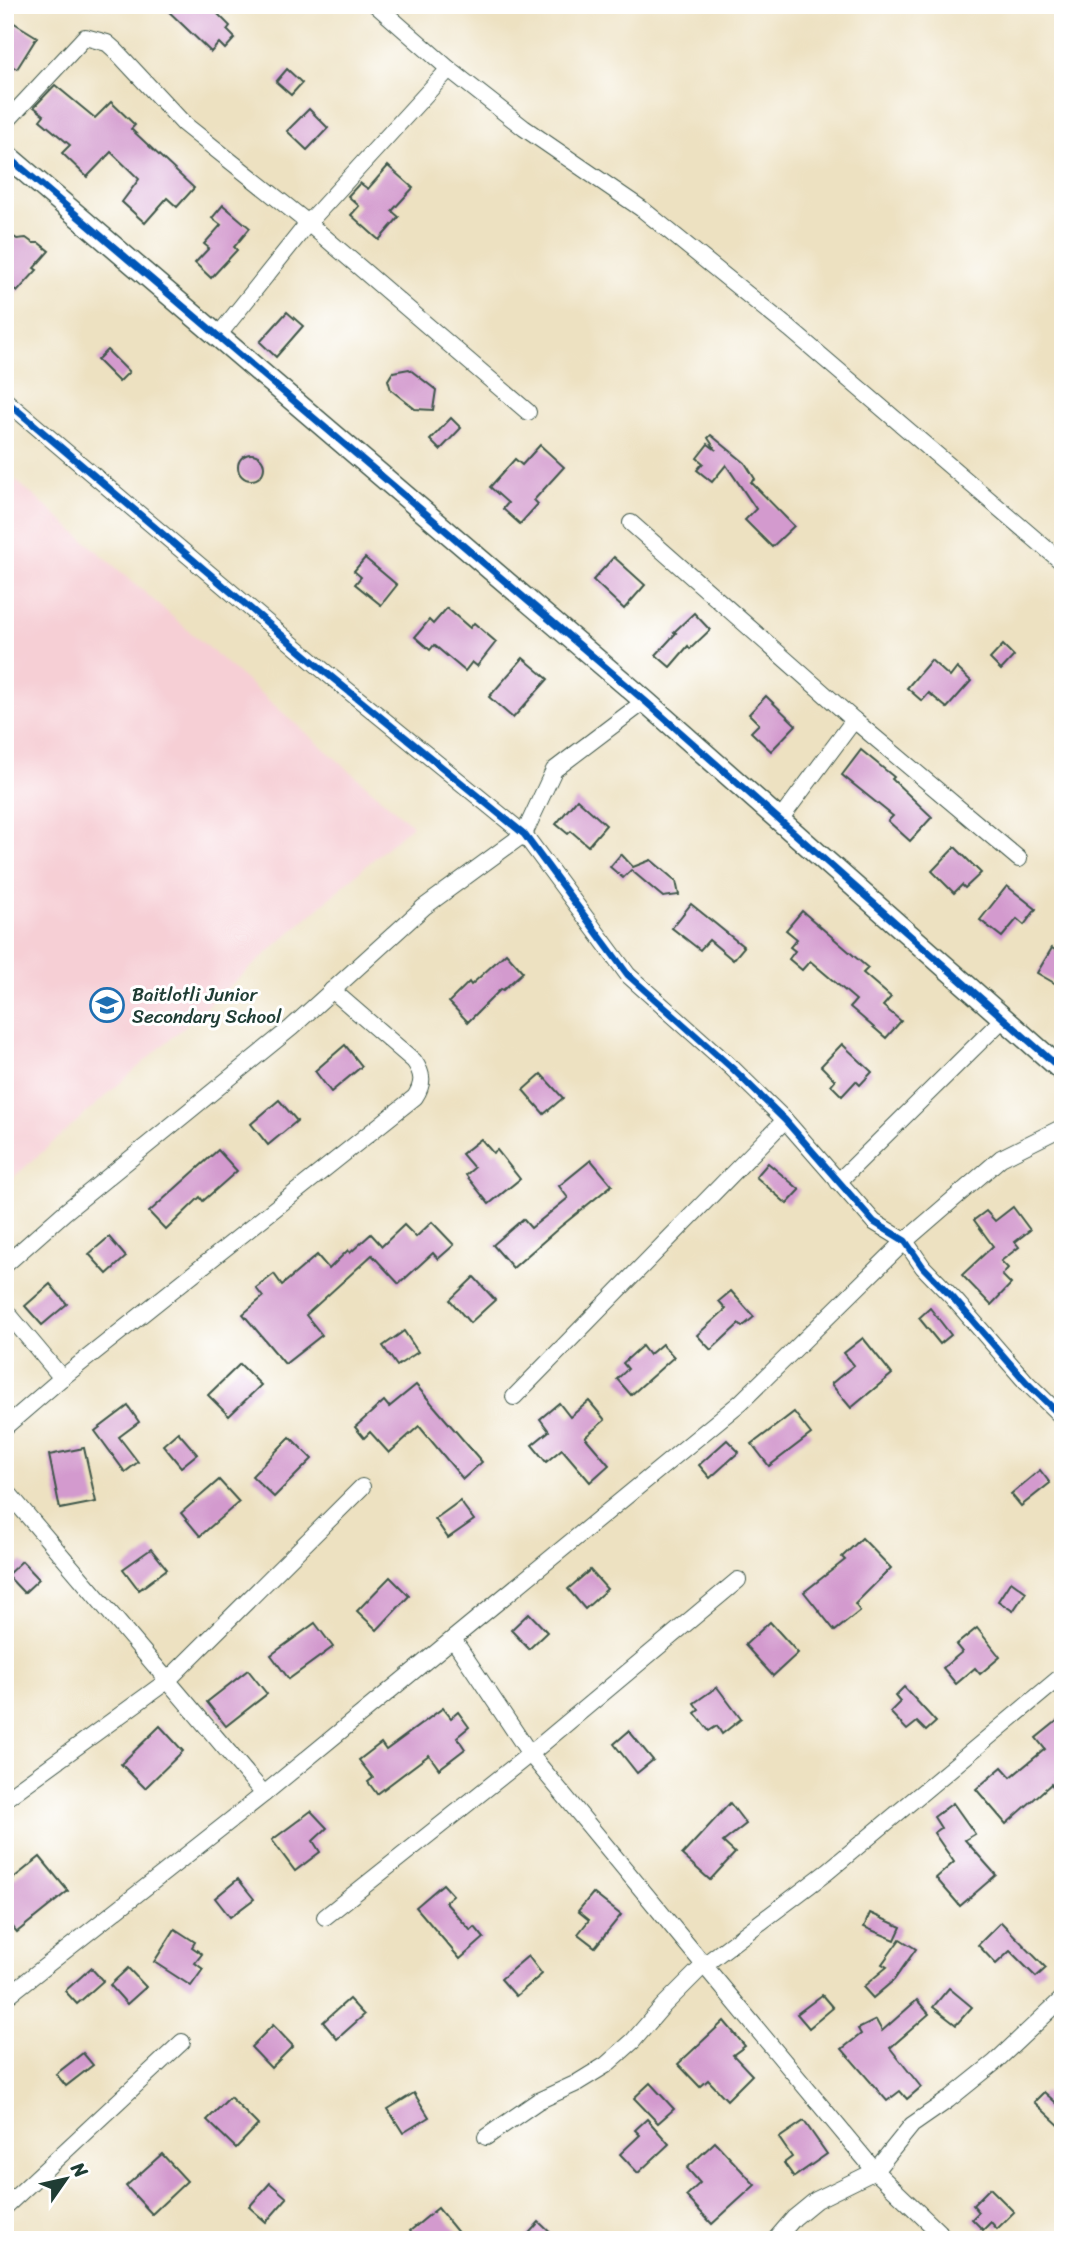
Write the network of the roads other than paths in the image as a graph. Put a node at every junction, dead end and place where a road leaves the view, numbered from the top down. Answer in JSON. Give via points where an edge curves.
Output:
{"nodes":[{"id":1,"x":376,"y":5,"type":"edge"},
{"id":2,"x":449,"y":69,"type":"junction"},
{"id":3,"x":5,"y":123,"type":"edge"},
{"id":4,"x":5,"y":154,"type":"edge"},
{"id":5,"x":308,"y":223,"type":"junction"},
{"id":6,"x":218,"y":337,"type":"junction"},
{"id":7,"x":5,"y":400,"type":"edge"},
{"id":8,"x":528,"y":412,"type":"dead end"},
{"id":9,"x":631,"y":523,"type":"dead end"},
{"id":10,"x":1063,"y":563,"type":"edge"},
{"id":11,"x":645,"y":701,"type":"junction"},
{"id":12,"x":854,"y":720,"type":"junction"},
{"id":13,"x":779,"y":821,"type":"junction"},
{"id":14,"x":524,"y":834,"type":"junction"},
{"id":15,"x":1019,"y":859,"type":"dead end"},
{"id":16,"x":332,"y":990,"type":"junction"},
{"id":17,"x":1004,"y":1018,"type":"junction"},
{"id":18,"x":1063,"y":1071,"type":"edge"},
{"id":19,"x":785,"y":1121,"type":"junction"},
{"id":20,"x":1063,"y":1127,"type":"edge"},
{"id":21,"x":838,"y":1182,"type":"junction"},
{"id":22,"x":905,"y":1241,"type":"junction"},
{"id":23,"x":5,"y":1265,"type":"edge"},
{"id":24,"x":5,"y":1310,"type":"edge"},
{"id":25,"x":62,"y":1378,"type":"junction"},
{"id":26,"x":514,"y":1397,"type":"dead end"},
{"id":27,"x":1062,"y":1416,"type":"edge"},
{"id":28,"x":5,"y":1427,"type":"edge"},
{"id":29,"x":362,"y":1487,"type":"dead end"},
{"id":30,"x":5,"y":1489,"type":"edge"},
{"id":31,"x":738,"y":1580,"type":"dead end"},
{"id":32,"x":453,"y":1639,"type":"junction"},
{"id":33,"x":1063,"y":1675,"type":"edge"},
{"id":34,"x":167,"y":1681,"type":"junction"},
{"id":35,"x":530,"y":1754,"type":"junction"},
{"id":36,"x":264,"y":1794,"type":"junction"},
{"id":37,"x":5,"y":1799,"type":"edge"},
{"id":38,"x":325,"y":1917,"type":"dead end"},
{"id":39,"x":704,"y":1965,"type":"junction"},
{"id":40,"x":5,"y":1998,"type":"edge"},
{"id":41,"x":1063,"y":1998,"type":"edge"},
{"id":42,"x":182,"y":2042,"type":"dead end"},
{"id":43,"x":486,"y":2137,"type":"dead end"},
{"id":44,"x":875,"y":2171,"type":"junction"},
{"id":45,"x":5,"y":2207,"type":"edge"},
{"id":46,"x":775,"y":2240,"type":"edge"},
{"id":47,"x":947,"y":2240,"type":"edge"}],
"edges":[{"from":1,"to":2,"type":"street"},
{"from":2,"to":5,"type":"street"},
{"from":2,"to":10,"type":"street","via":[[524,128],[642,209]]},
{"from":3,"to":5,"type":"street","via":[[85,37],[98,40],[115,50],[184,124]]},
{"from":4,"to":6,"type":"street"},
{"from":5,"to":6,"type":"street"},
{"from":5,"to":8,"type":"street"},
{"from":6,"to":11,"type":"street"},
{"from":7,"to":14,"type":"street"},
{"from":9,"to":12,"type":"street"},
{"from":11,"to":13,"type":"street"},
{"from":11,"to":14,"type":"street","via":[[554,770]]},
{"from":12,"to":13,"type":"street"},
{"from":12,"to":15,"type":"street"},
{"from":13,"to":17,"type":"street"},
{"from":14,"to":16,"type":"street","via":[[424,907]]},
{"from":14,"to":19,"type":"street","via":[[628,975]]},
{"from":16,"to":23,"type":"street"},
{"from":16,"to":25,"type":"street","via":[[414,1061],[422,1072],[422,1086],[415,1097]]},
{"from":17,"to":18,"type":"street"},
{"from":17,"to":21,"type":"street"},
{"from":19,"to":21,"type":"street"},
{"from":19,"to":26,"type":"street"},
{"from":20,"to":22,"type":"street","via":[[1001,1158]]},
{"from":21,"to":22,"type":"street","via":[[874,1222]]},
{"from":22,"to":27,"type":"street","via":[[1026,1382]]},
{"from":22,"to":32,"type":"street","via":[[741,1402]]},
{"from":24,"to":25,"type":"street"},
{"from":25,"to":28,"type":"street"},
{"from":29,"to":34,"type":"street"},
{"from":30,"to":34,"type":"street"},
{"from":31,"to":35,"type":"street"},
{"from":32,"to":35,"type":"street"},
{"from":32,"to":36,"type":"street"},
{"from":33,"to":39,"type":"street","via":[[827,1872]]},
{"from":34,"to":36,"type":"street"},
{"from":34,"to":37,"type":"street"},
{"from":35,"to":38,"type":"street"},
{"from":35,"to":39,"type":"street"},
{"from":36,"to":40,"type":"street"},
{"from":39,"to":43,"type":"street","via":[[606,2065],[538,2101]]},
{"from":39,"to":44,"type":"street"},
{"from":41,"to":44,"type":"street","via":[[993,2063],[912,2125]]},
{"from":42,"to":45,"type":"street"},
{"from":44,"to":46,"type":"street","via":[[816,2200]]},
{"from":44,"to":47,"type":"street"}]}
